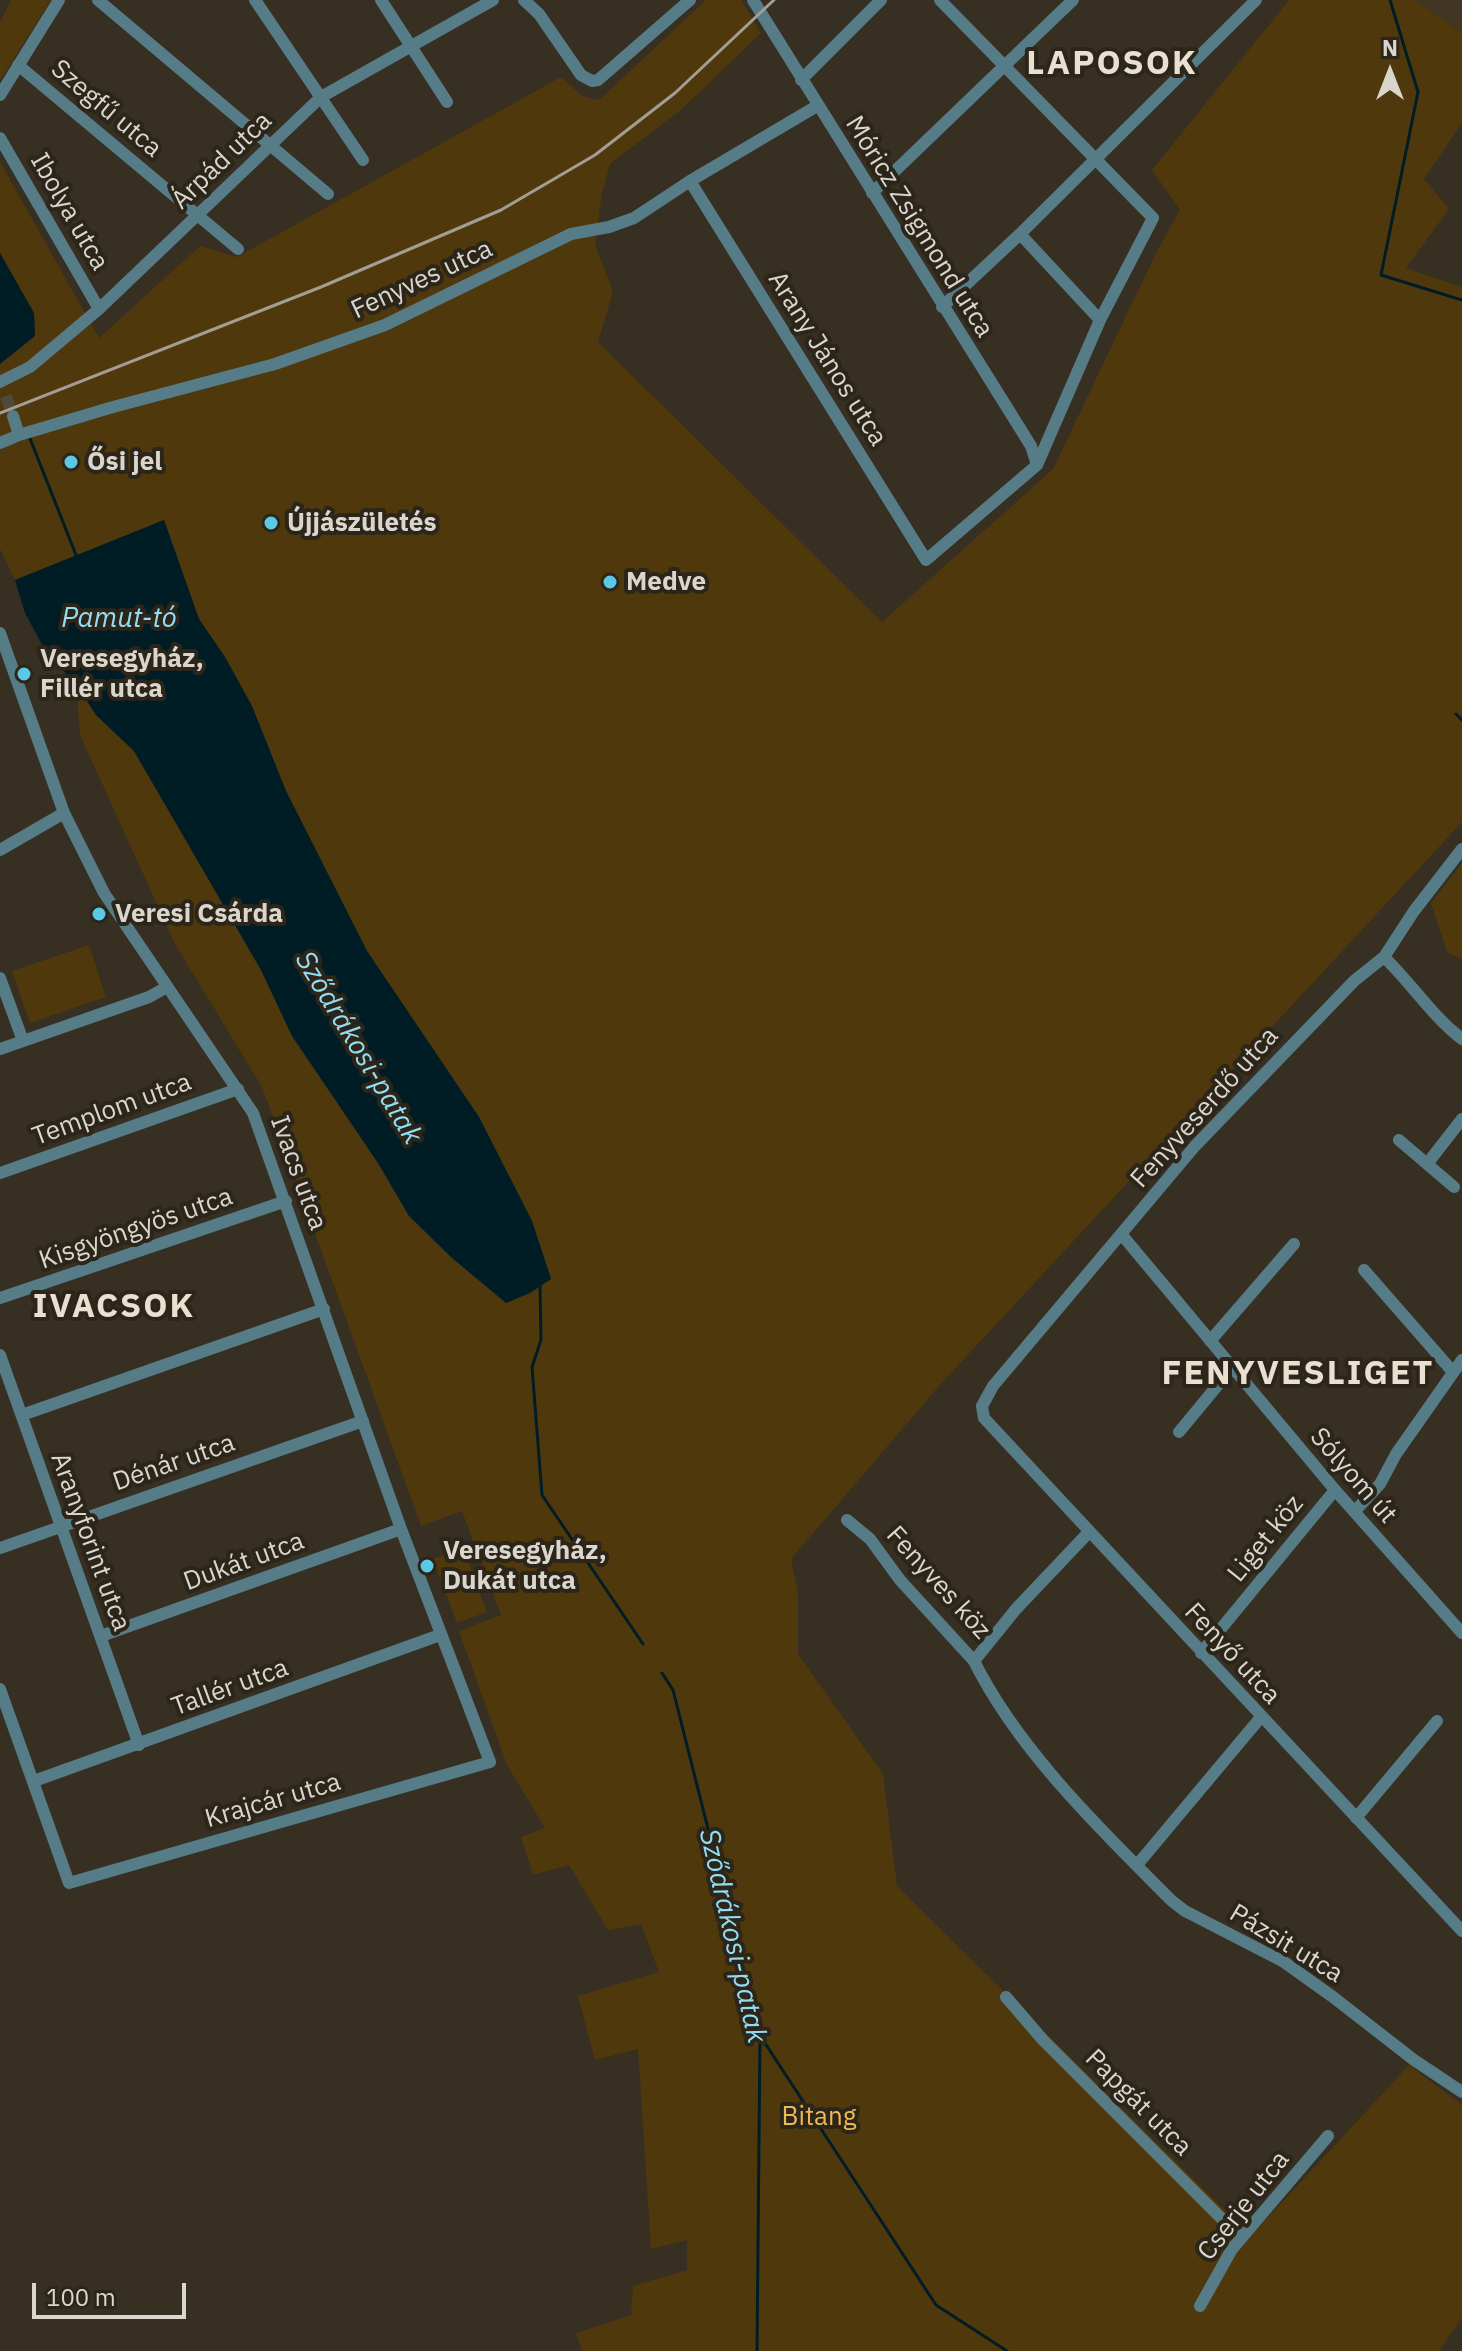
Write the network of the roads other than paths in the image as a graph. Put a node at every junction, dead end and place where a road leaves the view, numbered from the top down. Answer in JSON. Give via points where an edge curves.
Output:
{"nodes":[{"id":1,"x":59,"y":0,"type":"edge"},
{"id":2,"x":98,"y":0,"type":"edge"},
{"id":3,"x":255,"y":0,"type":"edge"},
{"id":4,"x":381,"y":0,"type":"edge"},
{"id":5,"x":493,"y":0,"type":"edge"},
{"id":6,"x":524,"y":0,"type":"edge"},
{"id":7,"x":690,"y":0,"type":"edge"},
{"id":8,"x":754,"y":0,"type":"edge"},
{"id":9,"x":881,"y":0,"type":"edge"},
{"id":10,"x":940,"y":0,"type":"edge"},
{"id":11,"x":1073,"y":0,"type":"edge"},
{"id":12,"x":1256,"y":0,"type":"edge"},
{"id":13,"x":412,"y":46,"type":"junction"},
{"id":14,"x":18,"y":65,"type":"junction"},
{"id":15,"x":1006,"y":67,"type":"junction"},
{"id":16,"x":801,"y":80,"type":"junction"},
{"id":17,"x":0,"y":95,"type":"edge"},
{"id":18,"x":321,"y":97,"type":"junction"},
{"id":19,"x":447,"y":102,"type":"dead end"},
{"id":20,"x":817,"y":106,"type":"junction"},
{"id":21,"x":0,"y":138,"type":"edge"},
{"id":22,"x":269,"y":144,"type":"junction"},
{"id":23,"x":1094,"y":159,"type":"junction"},
{"id":24,"x":363,"y":160,"type":"dead end"},
{"id":25,"x":690,"y":181,"type":"junction"},
{"id":26,"x":872,"y":193,"type":"junction"},
{"id":27,"x":328,"y":194,"type":"dead end"},
{"id":28,"x":199,"y":214,"type":"junction"},
{"id":29,"x":1020,"y":234,"type":"junction"},
{"id":30,"x":238,"y":249,"type":"dead end"},
{"id":31,"x":942,"y":307,"type":"junction"},
{"id":32,"x":99,"y":309,"type":"junction"},
{"id":33,"x":1100,"y":320,"type":"junction"},
{"id":34,"x":1,"y":382,"type":"edge"},
{"id":35,"x":6,"y":396,"type":"dead end"},
{"id":36,"x":13,"y":416,"type":"tunnel mouth"},
{"id":37,"x":19,"y":435,"type":"junction"},
{"id":38,"x":0,"y":443,"type":"edge"},
{"id":39,"x":1037,"y":465,"type":"junction"},
{"id":40,"x":0,"y":633,"type":"edge"},
{"id":41,"x":64,"y":813,"type":"junction"},
{"id":42,"x":1462,"y":849,"type":"edge"},
{"id":43,"x":0,"y":850,"type":"edge"},
{"id":44,"x":1384,"y":957,"type":"junction"},
{"id":45,"x":0,"y":978,"type":"edge"},
{"id":46,"x":167,"y":987,"type":"junction"},
{"id":47,"x":1462,"y":1039,"type":"edge"},
{"id":48,"x":23,"y":1041,"type":"junction"},
{"id":49,"x":0,"y":1049,"type":"edge"},
{"id":50,"x":238,"y":1089,"type":"junction"},
{"id":51,"x":1462,"y":1119,"type":"edge"},
{"id":52,"x":1399,"y":1140,"type":"dead end"},
{"id":53,"x":1427,"y":1164,"type":"junction"},
{"id":54,"x":0,"y":1173,"type":"edge"},
{"id":55,"x":1454,"y":1187,"type":"dead end"},
{"id":56,"x":286,"y":1201,"type":"junction"},
{"id":57,"x":1122,"y":1235,"type":"junction"},
{"id":58,"x":1294,"y":1244,"type":"dead end"},
{"id":59,"x":1364,"y":1270,"type":"dead end"},
{"id":60,"x":0,"y":1298,"type":"edge"},
{"id":61,"x":324,"y":1309,"type":"junction"},
{"id":62,"x":1210,"y":1341,"type":"junction"},
{"id":63,"x":0,"y":1355,"type":"edge"},
{"id":64,"x":1462,"y":1360,"type":"edge"},
{"id":65,"x":1232,"y":1368,"type":"junction"},
{"id":66,"x":1453,"y":1372,"type":"junction"},
{"id":67,"x":983,"y":1400,"type":"joint"},
{"id":68,"x":22,"y":1415,"type":"junction"},
{"id":69,"x":363,"y":1421,"type":"junction"},
{"id":70,"x":1179,"y":1432,"type":"dead end"},
{"id":71,"x":1335,"y":1490,"type":"junction"},
{"id":72,"x":1355,"y":1511,"type":"junction"},
{"id":73,"x":847,"y":1520,"type":"dead end"},
{"id":74,"x":60,"y":1525,"type":"junction"},
{"id":75,"x":401,"y":1529,"type":"junction"},
{"id":76,"x":1089,"y":1532,"type":"junction"},
{"id":77,"x":0,"y":1548,"type":"edge"},
{"id":78,"x":1462,"y":1633,"type":"edge"},
{"id":79,"x":440,"y":1635,"type":"junction"},
{"id":80,"x":101,"y":1636,"type":"junction"},
{"id":81,"x":1201,"y":1653,"type":"junction"},
{"id":82,"x":974,"y":1661,"type":"junction"},
{"id":83,"x":0,"y":1689,"type":"edge"},
{"id":84,"x":1261,"y":1717,"type":"junction"},
{"id":85,"x":1437,"y":1721,"type":"dead end"},
{"id":86,"x":139,"y":1745,"type":"junction"},
{"id":87,"x":490,"y":1762,"type":"joint"},
{"id":88,"x":34,"y":1781,"type":"junction"},
{"id":89,"x":1356,"y":1818,"type":"junction"},
{"id":90,"x":1137,"y":1865,"type":"junction"},
{"id":91,"x":1462,"y":1931,"type":"edge"},
{"id":92,"x":1006,"y":1997,"type":"dead end"},
{"id":93,"x":1462,"y":2092,"type":"edge"},
{"id":94,"x":1328,"y":2136,"type":"dead end"},
{"id":95,"x":1241,"y":2238,"type":"junction"},
{"id":96,"x":1200,"y":2306,"type":"dead end"}],
"edges":[{"from":1,"to":14,"type":"street"},
{"from":2,"to":22,"type":"street"},
{"from":3,"to":18,"type":"street"},
{"from":4,"to":13,"type":"street"},
{"from":5,"to":13,"type":"street","name":"Árpád utca"},
{"from":6,"to":7,"type":"street","via":[[581,75],[592,81]]},
{"from":8,"to":16,"type":"street","name":"Móricz Zsigmond utca"},
{"from":9,"to":16,"type":"street"},
{"from":10,"to":15,"type":"street"},
{"from":11,"to":15,"type":"street"},
{"from":12,"to":23,"type":"street"},
{"from":13,"to":18,"type":"street","name":"Árpád utca"},
{"from":13,"to":19,"type":"street"},
{"from":14,"to":17,"type":"street"},
{"from":14,"to":28,"type":"street","name":"Szegfű utca"},
{"from":15,"to":23,"type":"street"},
{"from":15,"to":26,"type":"street"},
{"from":16,"to":20,"type":"street","name":"Móricz Zsigmond utca"},
{"from":18,"to":22,"type":"street","name":"Árpád utca"},
{"from":18,"to":24,"type":"street"},
{"from":20,"to":25,"type":"street","name":"Fenyves utca"},
{"from":20,"to":26,"type":"street","name":"Móricz Zsigmond utca"},
{"from":21,"to":32,"type":"street","name":"Ibolya utca"},
{"from":22,"to":27,"type":"street"},
{"from":22,"to":28,"type":"street","name":"Árpád utca"},
{"from":23,"to":29,"type":"street"},
{"from":23,"to":33,"type":"street","via":[[1153,218]]},
{"from":25,"to":37,"type":"street","name":"Fenyves utca","via":[[634,218],[571,234],[385,325],[275,364]]},
{"from":25,"to":39,"type":"street","name":"Arany János utca","via":[[926,560]]},
{"from":26,"to":31,"type":"street","name":"Móricz Zsigmond utca"},
{"from":28,"to":30,"type":"street","name":"Szegfű utca"},
{"from":28,"to":32,"type":"street","name":"Árpád utca"},
{"from":29,"to":31,"type":"street"},
{"from":29,"to":33,"type":"street"},
{"from":31,"to":39,"type":"street","name":"Móricz Zsigmond utca","via":[[1031,446]]},
{"from":32,"to":34,"type":"street","name":"Árpád utca","via":[[30,367]]},
{"from":33,"to":39,"type":"street"},
{"from":34,"to":35,"type":"street","name":"Árpád utca"},
{"from":36,"to":37,"type":"street"},
{"from":37,"to":38,"type":"street","name":"Fenyves utca"},
{"from":40,"to":41,"type":"street","name":"Ivacs utca"},
{"from":41,"to":43,"type":"street"},
{"from":41,"to":46,"type":"street","name":"Ivacs utca","via":[[104,893]]},
{"from":42,"to":44,"type":"street","name":"Fenyveserdő utca"},
{"from":44,"to":47,"type":"street"},
{"from":44,"to":57,"type":"street","name":"Fenyveserdő utca","via":[[1354,981],[1195,1146]]},
{"from":45,"to":48,"type":"street"},
{"from":46,"to":48,"type":"street"},
{"from":46,"to":50,"type":"street","name":"Ivacs utca"},
{"from":48,"to":49,"type":"street"},
{"from":50,"to":54,"type":"street","name":"Templom utca"},
{"from":50,"to":56,"type":"street","name":"Ivacs utca","via":[[253,1113]]},
{"from":51,"to":53,"type":"street"},
{"from":52,"to":53,"type":"street"},
{"from":53,"to":55,"type":"street"},
{"from":56,"to":60,"type":"street","name":"Kisgyöngyös utca"},
{"from":56,"to":61,"type":"street","name":"Ivacs utca"},
{"from":57,"to":62,"type":"street","name":"Sólyom út"},
{"from":57,"to":67,"type":"street","name":"Fenyveserdő utca"},
{"from":58,"to":62,"type":"street"},
{"from":59,"to":66,"type":"street"},
{"from":61,"to":68,"type":"street"},
{"from":61,"to":69,"type":"street","name":"Ivacs utca"},
{"from":62,"to":65,"type":"street","name":"Sólyom út"},
{"from":63,"to":68,"type":"street","name":"Aranyforint utca"},
{"from":64,"to":66,"type":"street"},
{"from":65,"to":70,"type":"street"},
{"from":65,"to":71,"type":"street","name":"Sólyom út"},
{"from":66,"to":72,"type":"street","via":[[1380,1484]]},
{"from":67,"to":76,"type":"street","name":"Fenyő utca","via":[[984,1418]]},
{"from":68,"to":74,"type":"street","name":"Aranyforint utca"},
{"from":69,"to":74,"type":"street","name":"Dénár utca"},
{"from":69,"to":75,"type":"street","name":"Ivacs utca"},
{"from":71,"to":72,"type":"street","name":"Sólyom út"},
{"from":71,"to":81,"type":"street","name":"Liget köz"},
{"from":72,"to":78,"type":"street","name":"Sólyom út"},
{"from":73,"to":82,"type":"street","name":"Fenyves köz","via":[[870,1539]]},
{"from":74,"to":77,"type":"street","name":"Dénár utca"},
{"from":74,"to":80,"type":"street","name":"Aranyforint utca"},
{"from":75,"to":79,"type":"street","name":"Ivacs utca"},
{"from":75,"to":80,"type":"street","name":"Dukát utca"},
{"from":76,"to":81,"type":"street","name":"Fenyő utca"},
{"from":76,"to":82,"type":"street","name":"Fenyves köz"},
{"from":79,"to":86,"type":"street","name":"Tallér utca"},
{"from":79,"to":87,"type":"street","name":"Ivacs utca"},
{"from":80,"to":86,"type":"street","name":"Aranyforint utca"},
{"from":81,"to":84,"type":"street","name":"Fenyő utca"},
{"from":82,"to":90,"type":"street","name":"Pázsit utca","via":[[1039,1759]]},
{"from":83,"to":88,"type":"street"},
{"from":84,"to":89,"type":"street","name":"Fenyő utca"},
{"from":84,"to":90,"type":"street"},
{"from":85,"to":89,"type":"street"},
{"from":86,"to":88,"type":"street","name":"Tallér utca"},
{"from":87,"to":88,"type":"street","name":"Krajcár utca","via":[[69,1883]]},
{"from":89,"to":91,"type":"street","name":"Fenyő utca"},
{"from":90,"to":93,"type":"street","name":"Pázsit utca","via":[[1185,1911],[1284,1962]]},
{"from":92,"to":95,"type":"street","name":"Papgát utca"},
{"from":94,"to":95,"type":"street","name":"Cserje utca"},
{"from":95,"to":96,"type":"street","name":"Cserje utca"}]}
